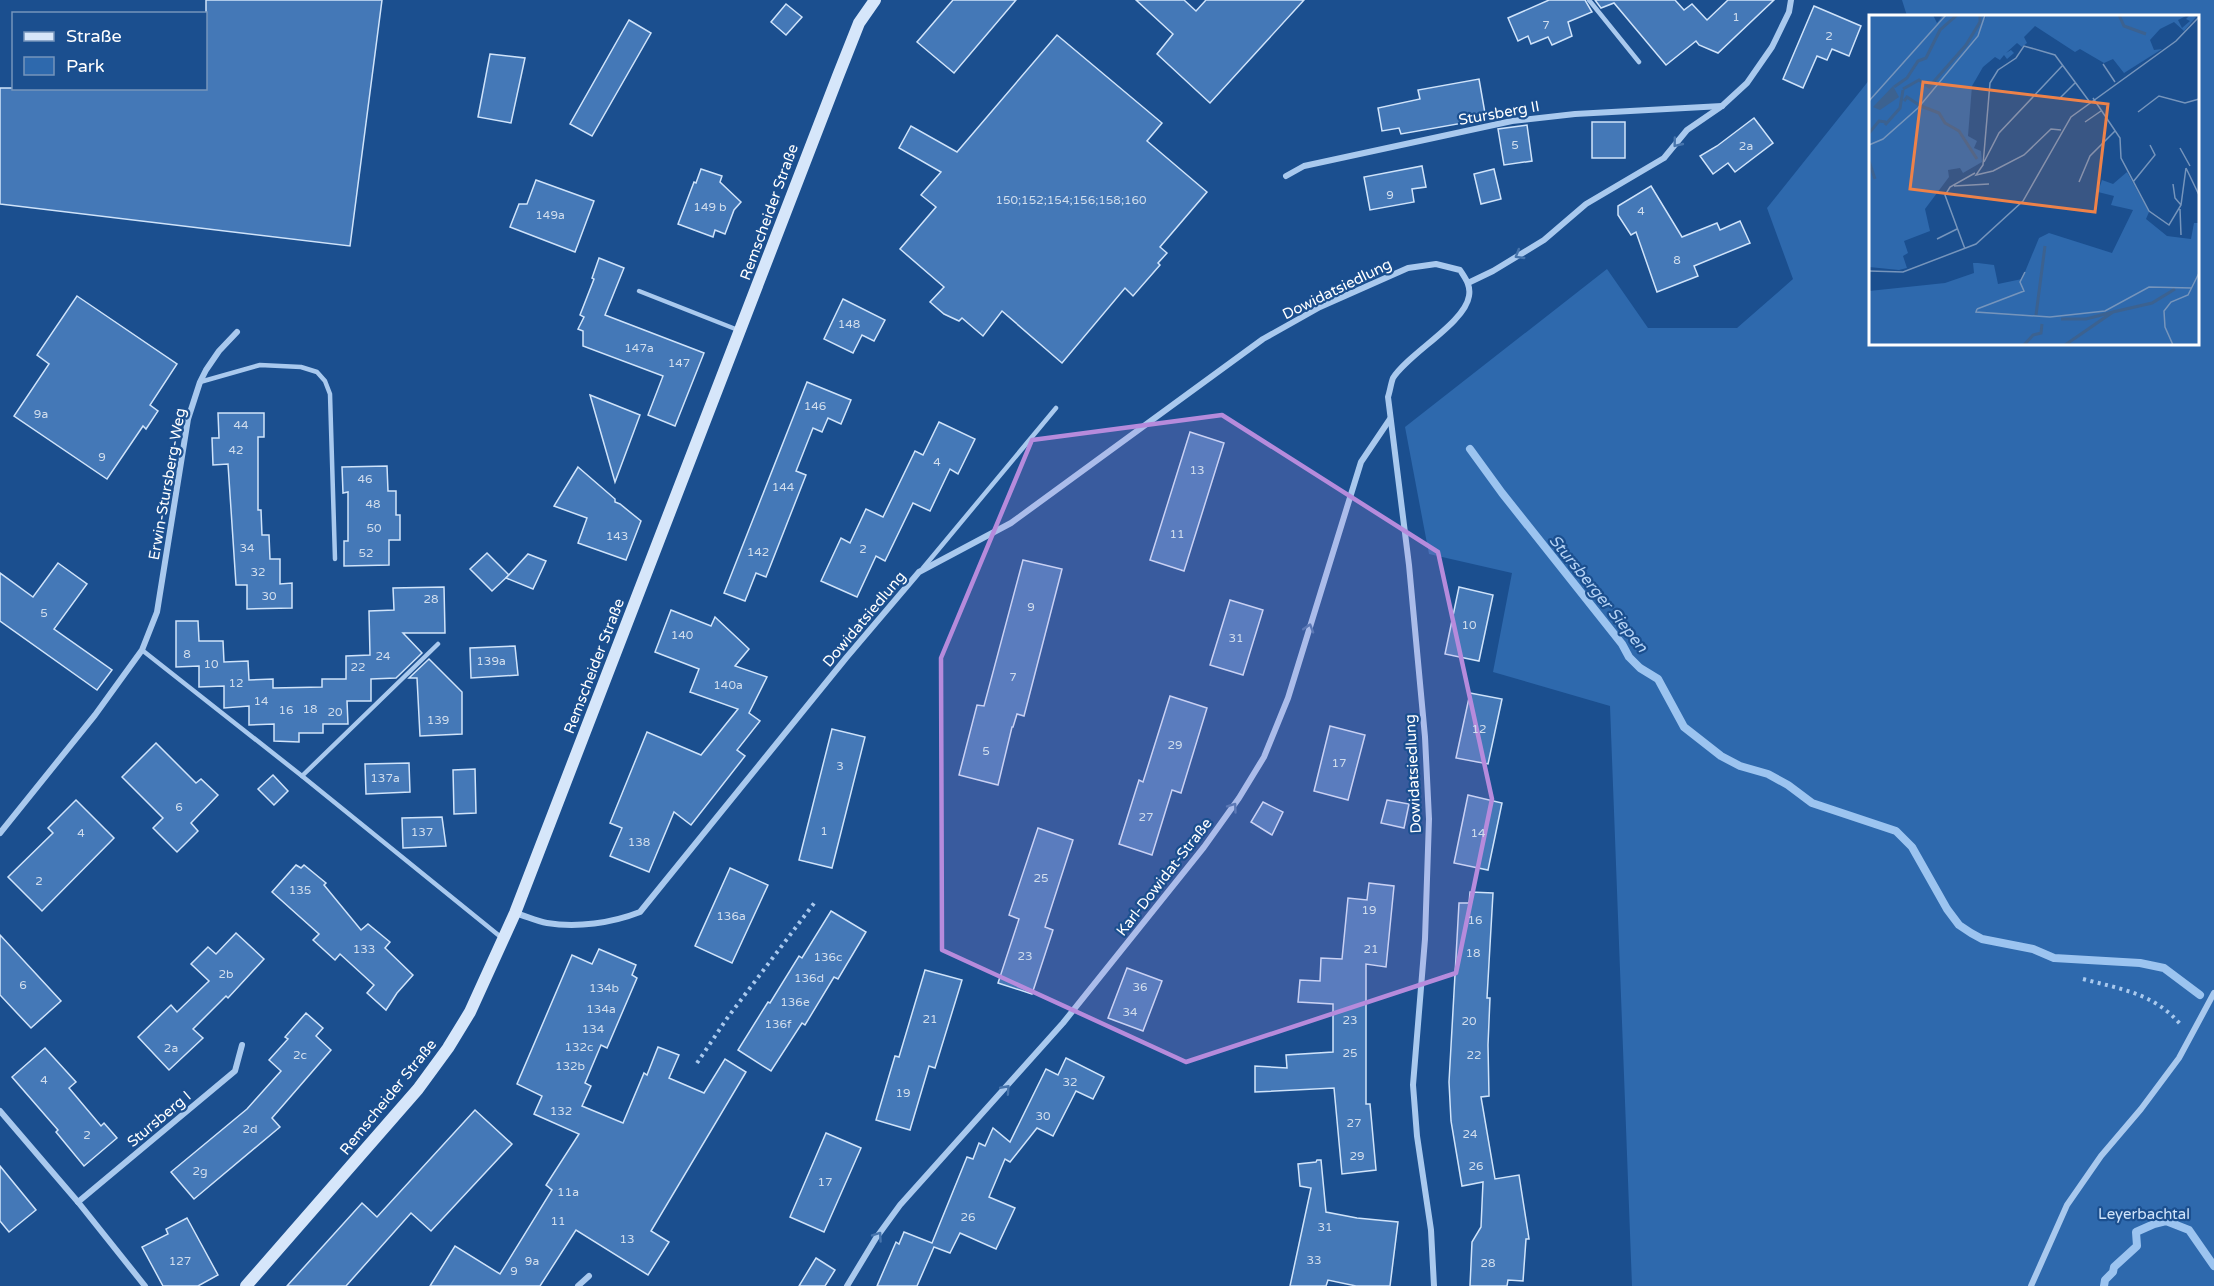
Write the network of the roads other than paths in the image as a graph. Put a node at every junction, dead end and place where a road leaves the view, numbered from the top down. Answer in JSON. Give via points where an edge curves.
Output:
{"nodes":[{"id":1,"x":874,"y":0,"type":"edge"},
{"id":2,"x":1589,"y":0,"type":"edge"},
{"id":3,"x":1791,"y":0,"type":"edge"},
{"id":4,"x":1639,"y":62,"type":"dead end"},
{"id":5,"x":1722,"y":106,"type":"junction"},
{"id":6,"x":1286,"y":176,"type":"dead end"},
{"id":7,"x":1468,"y":283,"type":"junction"},
{"id":8,"x":639,"y":291,"type":"dead end"},
{"id":9,"x":740,"y":331,"type":"junction"},
{"id":10,"x":237,"y":332,"type":"dead end"},
{"id":11,"x":200,"y":382,"type":"junction"},
{"id":12,"x":1056,"y":408,"type":"dead end"},
{"id":13,"x":1390,"y":419,"type":"junction"},
{"id":14,"x":335,"y":559,"type":"dead end"},
{"id":15,"x":920,"y":572,"type":"junction"},
{"id":16,"x":438,"y":644,"type":"dead end"},
{"id":17,"x":142,"y":650,"type":"junction"},
{"id":18,"x":302,"y":776,"type":"junction"},
{"id":19,"x":0,"y":833,"type":"edge"},
{"id":20,"x":515,"y":913,"type":"junction"},
{"id":21,"x":504,"y":940,"type":"junction"},
{"id":22,"x":2214,"y":993,"type":"edge"},
{"id":23,"x":242,"y":1045,"type":"dead end"},
{"id":24,"x":0,"y":1111,"type":"edge"},
{"id":25,"x":78,"y":1202,"type":"junction"},
{"id":26,"x":589,"y":1276,"type":"dead end"},
{"id":27,"x":145,"y":1286,"type":"edge"},
{"id":28,"x":246,"y":1286,"type":"edge"},
{"id":29,"x":578,"y":1286,"type":"edge"},
{"id":30,"x":847,"y":1286,"type":"edge"},
{"id":31,"x":1434,"y":1286,"type":"edge"},
{"id":32,"x":2031,"y":1286,"type":"edge"}],
"edges":[{"from":1,"to":9,"type":"main road","name":"Remscheider Straße","via":[[859,23]]},
{"from":2,"to":4,"type":"lane"},
{"from":3,"to":5,"type":"street","via":[[1772,47],[1747,83]]},
{"from":5,"to":6,"type":"street","name":"Stursberg II","via":[[1512,121],[1304,166]]},
{"from":5,"to":7,"type":"street","one_way":true,"via":[[1687,130],[1664,158],[1586,204],[1545,240]]},
{"from":7,"to":13,"type":"street","name":"Dowidatsiedlung","via":[[1469,296],[1462,312],[1393,379],[1388,397]]},
{"from":7,"to":15,"type":"street","name":"Dowidatsiedlung","via":[[1460,270],[1436,264],[1408,268],[1320,307],[1263,339],[1011,523]]},
{"from":8,"to":9,"type":"lane"},
{"from":9,"to":20,"type":"main road","name":"Remscheider Straße"},
{"from":10,"to":11,"type":"street","name":"Erwin-Stursberg-Weg","via":[[219,351]]},
{"from":11,"to":14,"type":"lane","via":[[260,365],[301,367],[317,372],[325,381],[330,394]]},
{"from":11,"to":17,"type":"street","name":"Erwin-Stursberg-Weg","via":[[189,419],[157,612]]},
{"from":12,"to":15,"type":"lane"},
{"from":30,"to":13,"type":"street","name":"Karl-Dowidat-Straße","one_way":true,"via":[[900,1205],[1063,1023],[1239,798],[1264,757],[1288,698],[1360,462]]},
{"from":13,"to":31,"type":"street","name":"Dowidatsiedlung","via":[[1425,737],[1429,819],[1425,939],[1413,1085]]},
{"from":15,"to":20,"type":"street","name":"Dowidatsiedlung","via":[[640,912],[620,920],[577,924],[548,923]]},
{"from":16,"to":18,"type":"lane"},
{"from":17,"to":18,"type":"lane"},
{"from":17,"to":19,"type":"street","name":"Erwin-Stursberg-Weg"},
{"from":18,"to":21,"type":"lane"},
{"from":20,"to":21,"type":"main road","name":"Remscheider Straße"},
{"from":21,"to":28,"type":"main road","name":"Remscheider Straße","via":[[470,1012],[418,1089]]},
{"from":22,"to":32,"type":"street","via":[[2180,1058],[2067,1205]]},
{"from":23,"to":25,"type":"street","name":"Stursberg I","via":[[235,1071]]},
{"from":24,"to":25,"type":"street"},
{"from":25,"to":27,"type":"street"},
{"from":26,"to":29,"type":"street"}]}
